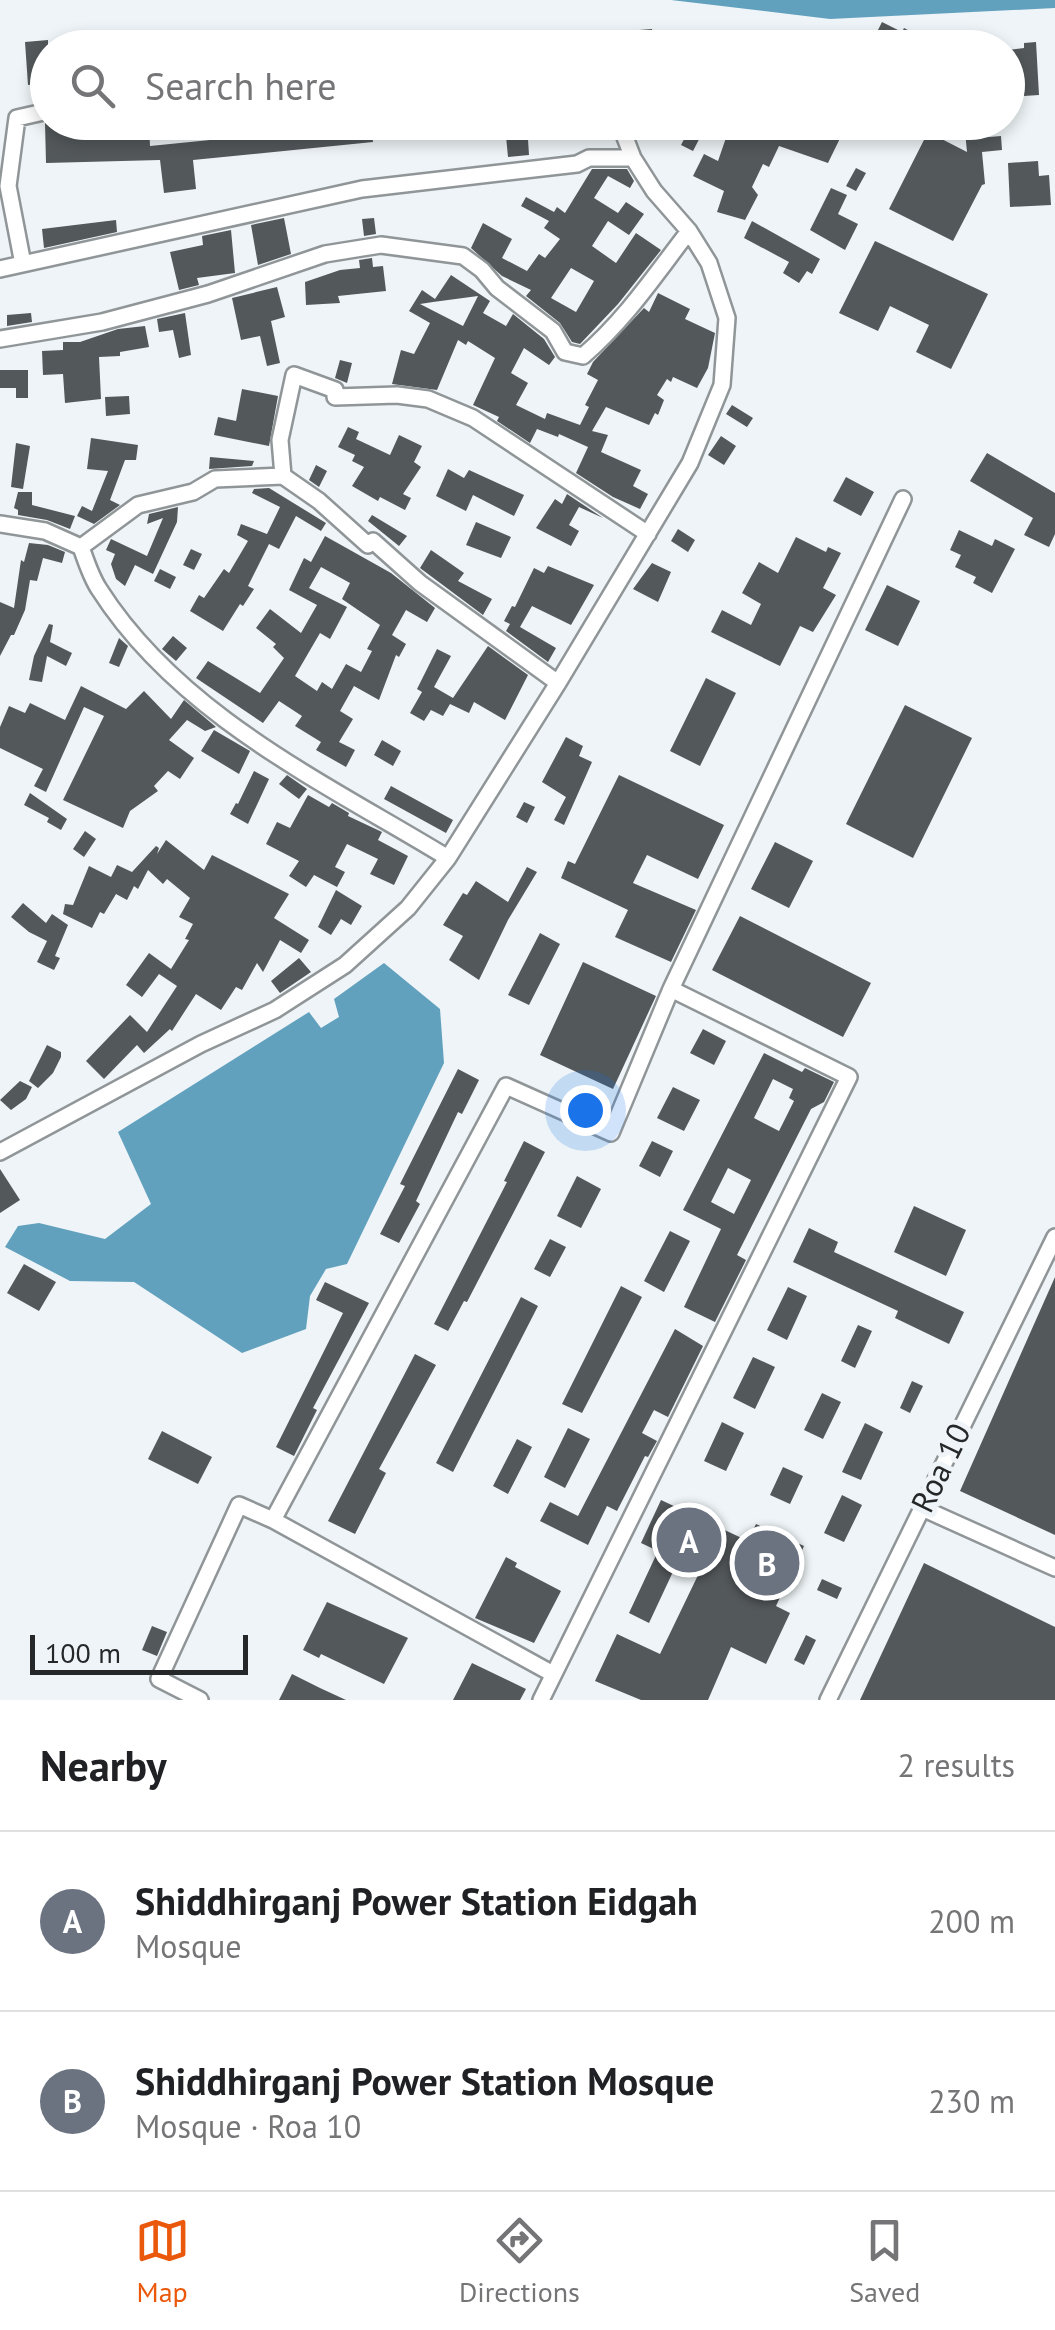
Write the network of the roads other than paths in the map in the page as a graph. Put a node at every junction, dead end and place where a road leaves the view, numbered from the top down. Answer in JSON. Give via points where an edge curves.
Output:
{"nodes":[{"id":1,"x":30,"y":115,"type":"edge"},
{"id":2,"x":626,"y":140,"type":"edge"},
{"id":3,"x":632,"y":158,"type":"junction"},
{"id":4,"x":690,"y":231,"type":"junction"},
{"id":5,"x":24,"y":264,"type":"junction"},
{"id":6,"x":0,"y":270,"type":"edge"},
{"id":7,"x":0,"y":339,"type":"edge"},
{"id":8,"x":283,"y":476,"type":"junction"},
{"id":9,"x":903,"y":498,"type":"dead end"},
{"id":10,"x":0,"y":524,"type":"edge"},
{"id":11,"x":648,"y":534,"type":"junction"},
{"id":12,"x":80,"y":547,"type":"junction"},
{"id":13,"x":558,"y":683,"type":"junction"},
{"id":14,"x":448,"y":858,"type":"junction"},
{"id":15,"x":672,"y":989,"type":"junction"},
{"id":16,"x":0,"y":1152,"type":"edge"},
{"id":17,"x":1055,"y":1237,"type":"edge"},
{"id":18,"x":922,"y":1508,"type":"junction"},
{"id":19,"x":273,"y":1520,"type":"junction"},
{"id":20,"x":1055,"y":1568,"type":"edge"},
{"id":21,"x":553,"y":1674,"type":"junction"},
{"id":22,"x":200,"y":1700,"type":"edge"},
{"id":23,"x":540,"y":1700,"type":"edge"},
{"id":24,"x":828,"y":1700,"type":"edge"}],
"edges":[{"from":1,"to":5,"type":"street","via":[[17,118],[8,186]]},
{"from":2,"to":3,"type":"street"},
{"from":3,"to":4,"type":"street"},
{"from":3,"to":5,"type":"street","via":[[362,188]]},
{"from":4,"to":7,"type":"street","via":[[631,308],[583,356],[566,352],[553,331],[463,256],[381,246],[325,254],[102,322]]},
{"from":4,"to":11,"type":"street","via":[[709,263],[726,318],[722,386],[690,463]]},
{"from":5,"to":6,"type":"street"},
{"from":8,"to":11,"type":"street","via":[[280,440],[294,375],[335,390],[335,397],[428,399],[473,418]]},
{"from":8,"to":12,"type":"street","via":[[215,479],[193,492],[138,505]]},
{"from":8,"to":13,"type":"street"},
{"from":9,"to":15,"type":"street"},
{"from":10,"to":12,"type":"street","via":[[45,530]]},
{"from":11,"to":13,"type":"street"},
{"from":12,"to":14,"type":"street","via":[[97,588],[205,706]]},
{"from":13,"to":14,"type":"street"},
{"from":14,"to":16,"type":"street","via":[[408,908],[345,966],[275,1010]]},
{"from":15,"to":19,"type":"street","via":[[611,1133],[506,1086]]},
{"from":15,"to":21,"type":"street","via":[[848,1076]]},
{"from":17,"to":18,"type":"street","name":"Roa 10"},
{"from":18,"to":20,"type":"street"},
{"from":18,"to":24,"type":"street","name":"Roa 10"},
{"from":19,"to":21,"type":"street"},
{"from":19,"to":22,"type":"street","via":[[239,1505],[159,1680]]},
{"from":21,"to":23,"type":"street"}]}
